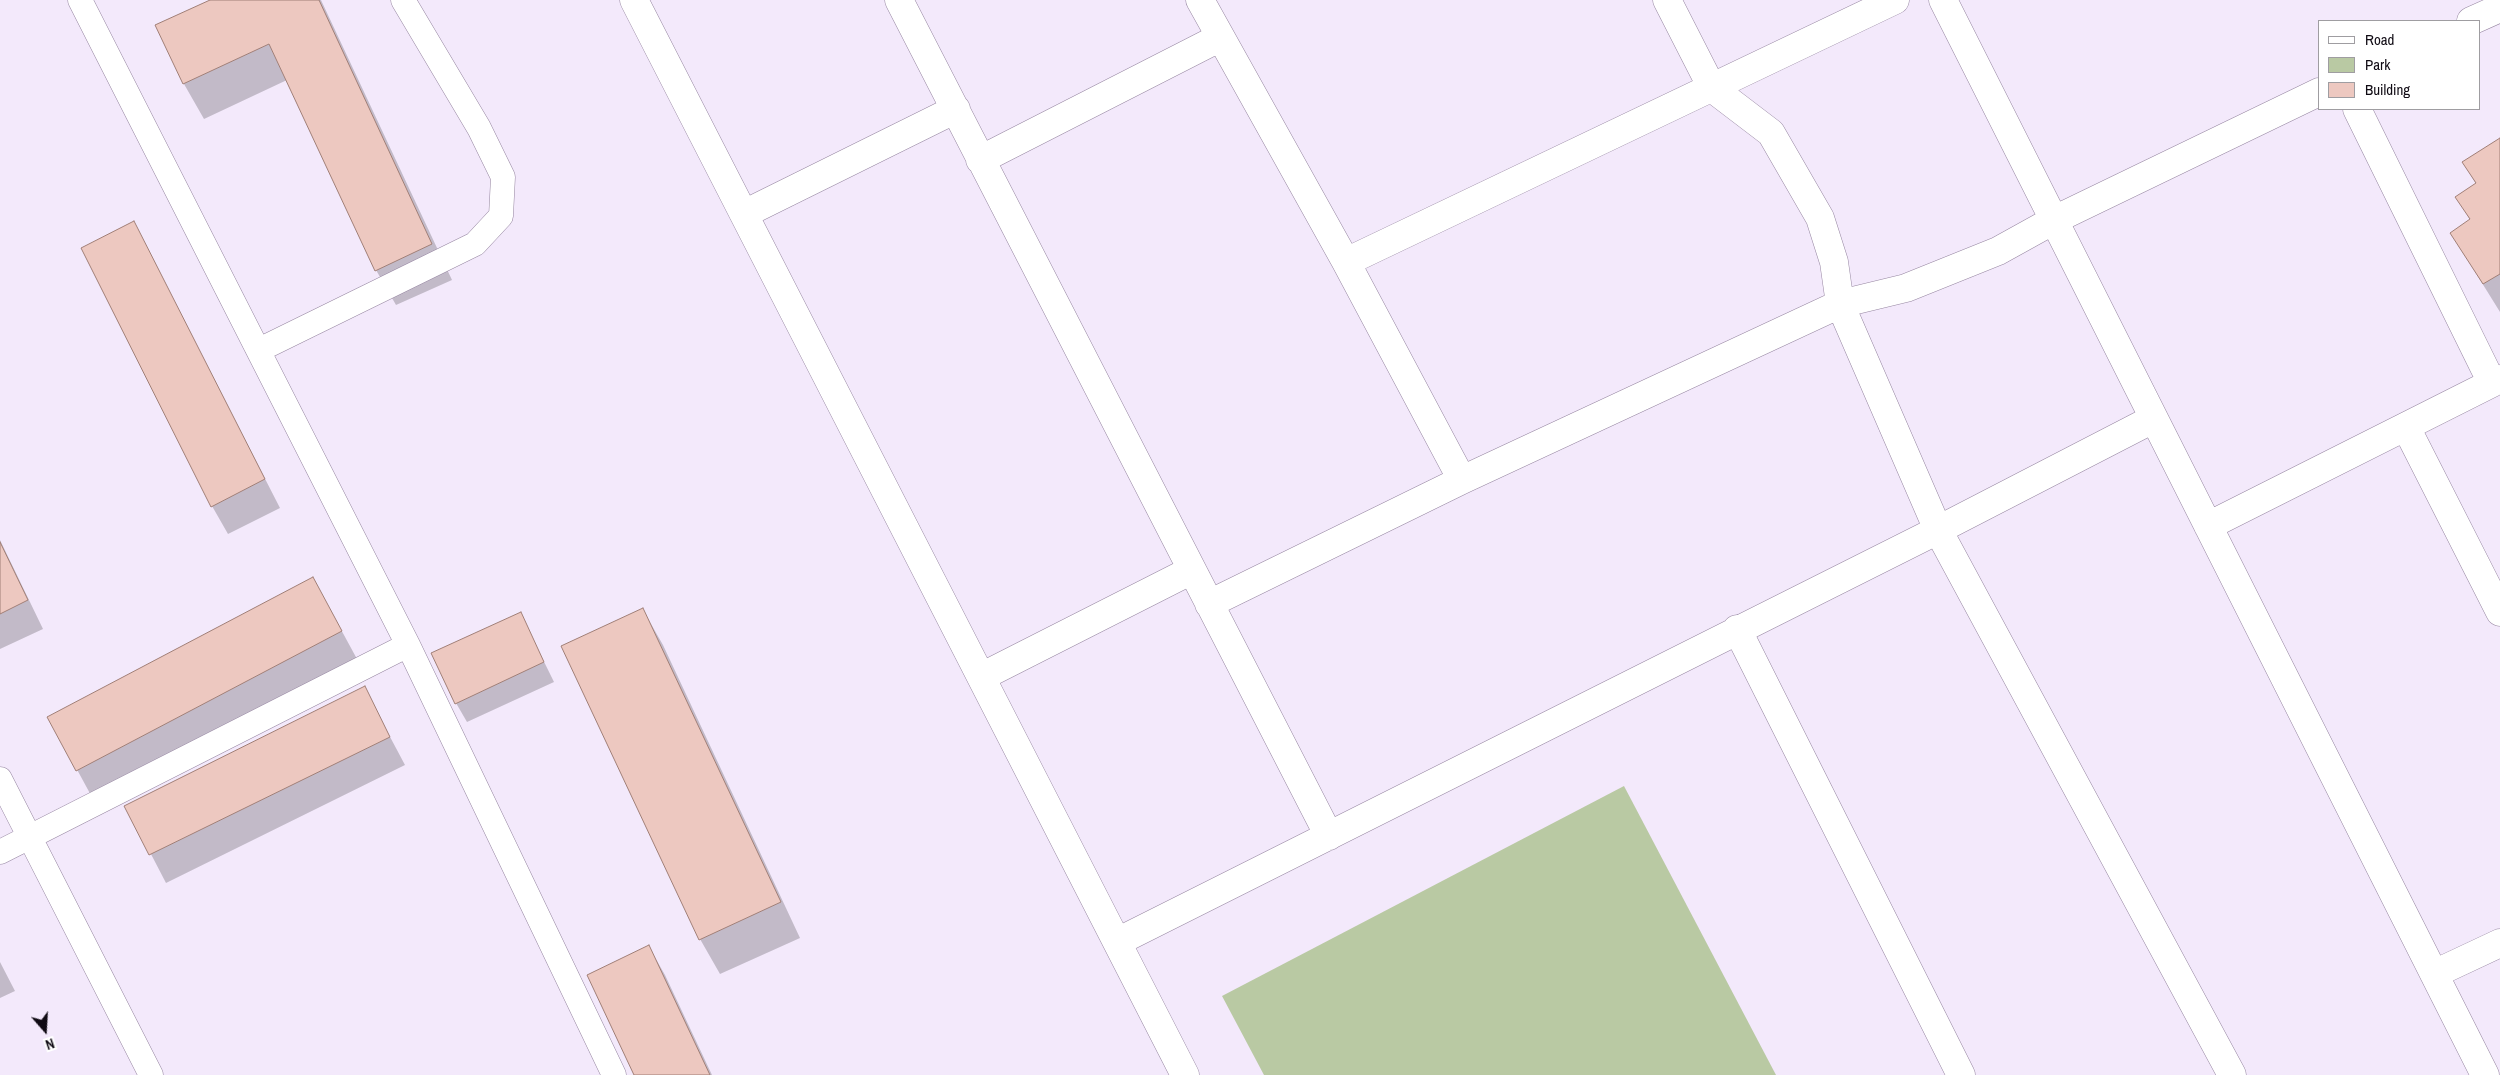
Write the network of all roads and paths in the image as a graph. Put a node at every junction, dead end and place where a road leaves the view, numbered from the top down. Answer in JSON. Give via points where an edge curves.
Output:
{"nodes":[{"id":1,"x":80,"y":0,"type":"edge"},
{"id":2,"x":403,"y":0,"type":"edge"},
{"id":3,"x":634,"y":0,"type":"edge"},
{"id":4,"x":899,"y":0,"type":"edge"},
{"id":5,"x":1200,"y":0,"type":"edge"},
{"id":6,"x":1667,"y":0,"type":"edge"},
{"id":7,"x":1895,"y":0,"type":"edge"},
{"id":8,"x":1943,"y":0,"type":"edge"},
{"id":9,"x":2500,"y":8,"type":"edge"},
{"id":10,"x":2473,"y":20,"type":"edge"},
{"id":11,"x":1219,"y":38,"type":"junction"},
{"id":12,"x":1712,"y":88,"type":"junction"},
{"id":13,"x":2318,"y":92,"type":"edge"},
{"id":14,"x":956,"y":110,"type":"junction"},
{"id":15,"x":2359,"y":110,"type":"edge"},
{"id":16,"x":980,"y":160,"type":"junction"},
{"id":17,"x":744,"y":214,"type":"junction"},
{"id":18,"x":2054,"y":220,"type":"junction"},
{"id":19,"x":1346,"y":262,"type":"junction"},
{"id":20,"x":1840,"y":304,"type":"junction"},
{"id":21,"x":259,"y":350,"type":"junction"},
{"id":22,"x":2496,"y":381,"type":"edge"},
{"id":23,"x":2153,"y":419,"type":"junction"},
{"id":24,"x":2406,"y":426,"type":"junction"},
{"id":25,"x":1462,"y":480,"type":"junction"},
{"id":26,"x":2208,"y":526,"type":"junction"},
{"id":27,"x":1938,"y":530,"type":"junction"},
{"id":28,"x":1192,"y":570,"type":"junction"},
{"id":29,"x":1210,"y":604,"type":"junction"},
{"id":30,"x":2500,"y":612,"type":"edge"},
{"id":31,"x":1737,"y":629,"type":"junction"},
{"id":32,"x":408,"y":644,"type":"junction"},
{"id":33,"x":981,"y":677,"type":"junction"},
{"id":34,"x":0,"y":779,"type":"edge"},
{"id":35,"x":1329,"y":836,"type":"junction"},
{"id":36,"x":30,"y":837,"type":"junction"},
{"id":37,"x":0,"y":852,"type":"edge"},
{"id":38,"x":1117,"y":942,"type":"junction"},
{"id":39,"x":2500,"y":942,"type":"edge"},
{"id":40,"x":2434,"y":974,"type":"junction"},
{"id":41,"x":152,"y":1075,"type":"edge"},
{"id":42,"x":614,"y":1075,"type":"edge"},
{"id":43,"x":1185,"y":1075,"type":"edge"},
{"id":44,"x":1961,"y":1075,"type":"edge"},
{"id":45,"x":2232,"y":1075,"type":"edge"},
{"id":46,"x":2485,"y":1075,"type":"edge"}],
"edges":[{"from":1,"to":21,"type":"lane"},
{"from":2,"to":21,"type":"lane","via":[[479,128],[503,178],[501,216],[475,244]]},
{"from":3,"to":17,"type":"street"},
{"from":4,"to":14,"type":"street"},
{"from":5,"to":11,"type":"street"},
{"from":6,"to":12,"type":"street"},
{"from":7,"to":12,"type":"street"},
{"from":8,"to":18,"type":"street"},
{"from":9,"to":10,"type":"street"},
{"from":11,"to":16,"type":"street"},
{"from":11,"to":19,"type":"street"},
{"from":12,"to":19,"type":"street"},
{"from":12,"to":20,"type":"street","via":[[1771,133],[1820,218],[1834,262]]},
{"from":13,"to":18,"type":"street"},
{"from":14,"to":16,"type":"street"},
{"from":14,"to":17,"type":"street"},
{"from":15,"to":22,"type":"street"},
{"from":16,"to":28,"type":"street"},
{"from":17,"to":33,"type":"street"},
{"from":18,"to":20,"type":"street","via":[[1998,251],[1906,288]]},
{"from":18,"to":23,"type":"street"},
{"from":19,"to":25,"type":"street"},
{"from":20,"to":25,"type":"street"},
{"from":20,"to":27,"type":"street"},
{"from":21,"to":32,"type":"lane"},
{"from":22,"to":24,"type":"street"},
{"from":23,"to":26,"type":"street"},
{"from":23,"to":27,"type":"street"},
{"from":24,"to":26,"type":"street"},
{"from":24,"to":30,"type":"street"},
{"from":25,"to":29,"type":"street"},
{"from":26,"to":40,"type":"street"},
{"from":27,"to":31,"type":"street"},
{"from":27,"to":45,"type":"street"},
{"from":28,"to":29,"type":"street"},
{"from":28,"to":33,"type":"street"},
{"from":29,"to":35,"type":"street"},
{"from":31,"to":35,"type":"street"},
{"from":31,"to":44,"type":"street"},
{"from":32,"to":36,"type":"lane"},
{"from":32,"to":42,"type":"lane"},
{"from":33,"to":38,"type":"street"},
{"from":34,"to":36,"type":"lane"},
{"from":35,"to":38,"type":"street"},
{"from":36,"to":37,"type":"lane"},
{"from":36,"to":41,"type":"lane"},
{"from":38,"to":43,"type":"street"},
{"from":39,"to":40,"type":"street"},
{"from":40,"to":46,"type":"street"}]}
